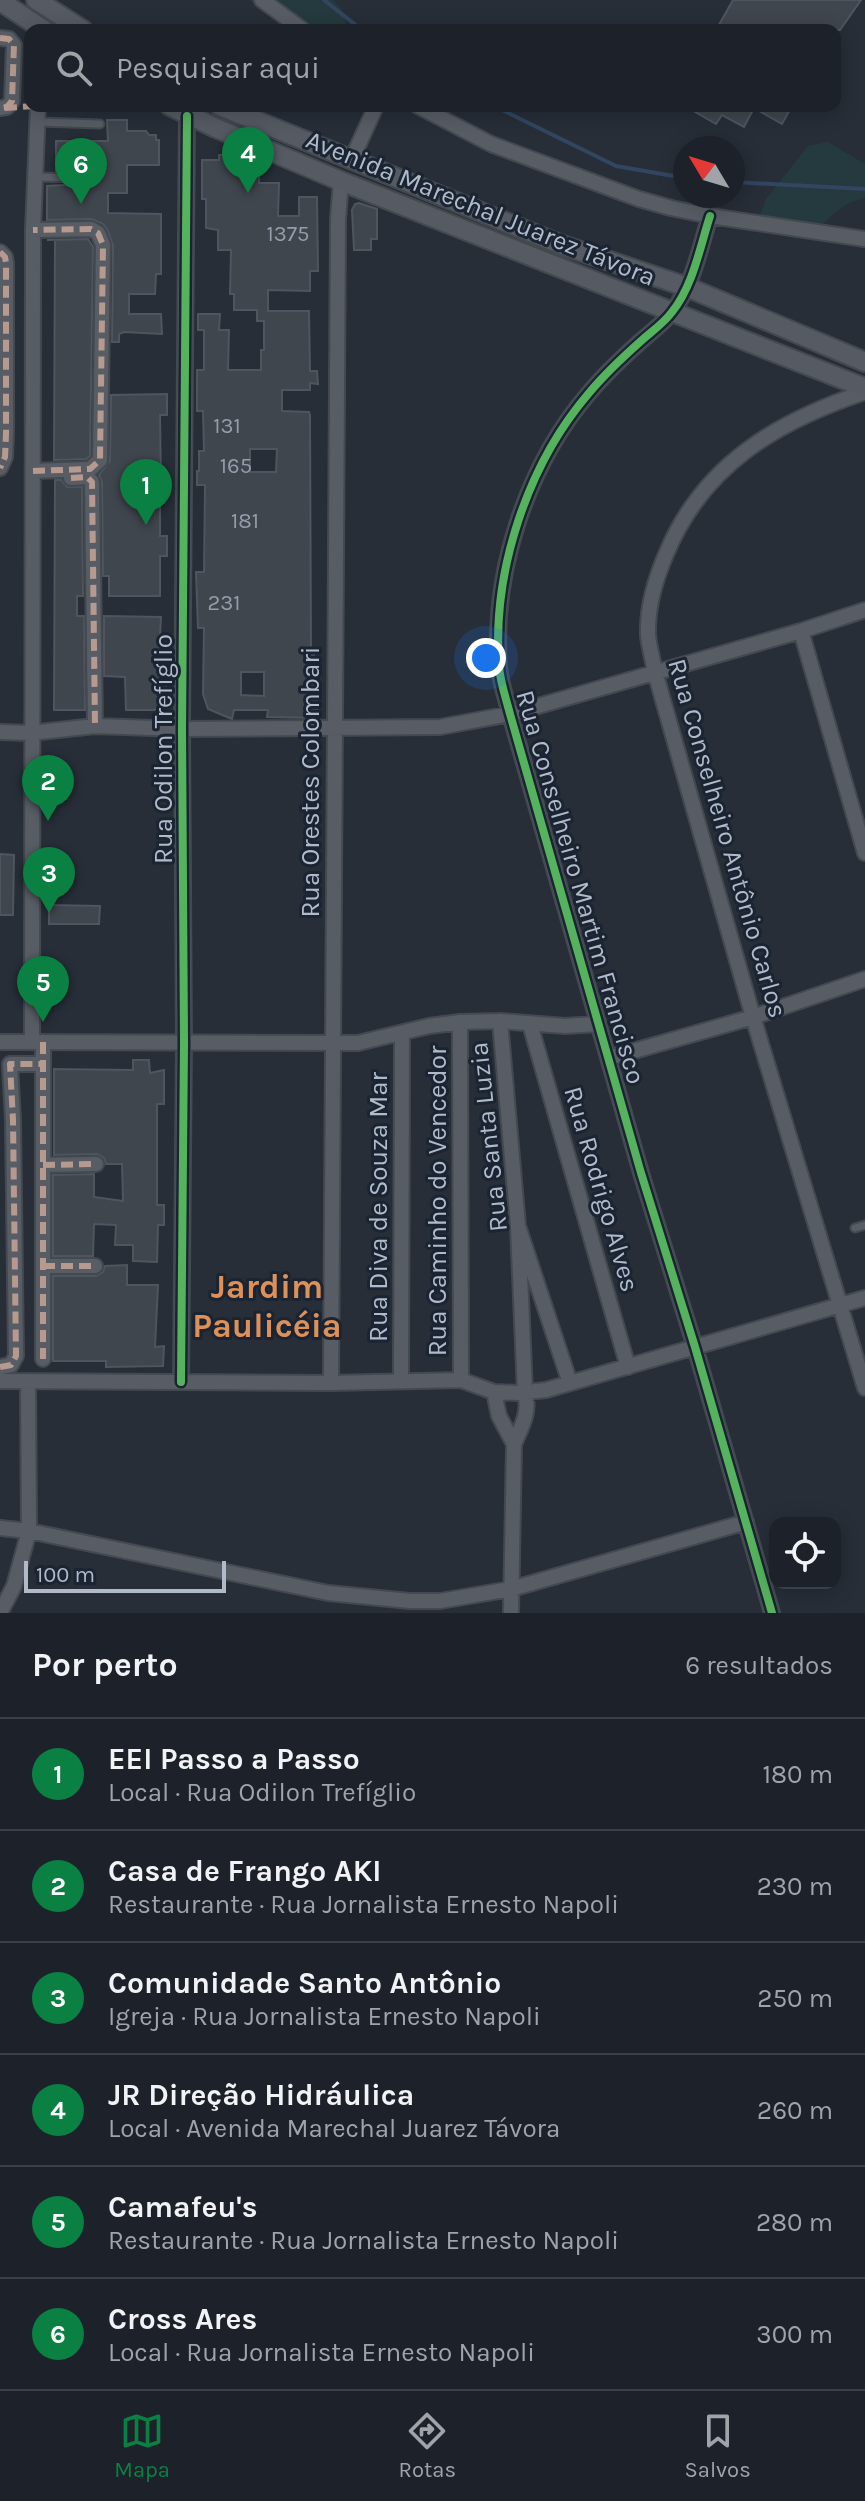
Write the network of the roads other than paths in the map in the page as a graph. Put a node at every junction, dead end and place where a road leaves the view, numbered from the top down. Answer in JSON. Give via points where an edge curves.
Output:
{"nodes":[{"id":1,"x":262,"y":0,"type":"edge"},
{"id":2,"x":0,"y":1,"type":"edge"},
{"id":3,"x":39,"y":2,"type":"edge"},
{"id":4,"x":34,"y":24,"type":"edge"},
{"id":5,"x":41,"y":24,"type":"edge"},
{"id":6,"x":74,"y":24,"type":"edge"},
{"id":7,"x":295,"y":24,"type":"edge"},
{"id":8,"x":0,"y":38,"type":"edge"},
{"id":9,"x":24,"y":107,"type":"edge"},
{"id":10,"x":2,"y":108,"type":"edge"},
{"id":11,"x":37,"y":112,"type":"edge"},
{"id":12,"x":180,"y":112,"type":"edge"},
{"id":13,"x":234,"y":112,"type":"edge"},
{"id":14,"x":373,"y":112,"type":"edge"},
{"id":15,"x":430,"y":112,"type":"edge"},
{"id":16,"x":187,"y":116,"type":"junction"},
{"id":17,"x":38,"y":122,"type":"junction"},
{"id":18,"x":100,"y":124,"type":"dead end"},
{"id":19,"x":351,"y":161,"type":"junction"},
{"id":20,"x":37,"y":177,"type":"junction"},
{"id":21,"x":80,"y":178,"type":"dead end"},
{"id":22,"x":341,"y":181,"type":"junction"},
{"id":23,"x":710,"y":216,"type":"junction"},
{"id":24,"x":33,"y":230,"type":"junction"},
{"id":25,"x":865,"y":239,"type":"edge"},
{"id":26,"x":0,"y":252,"type":"edge"},
{"id":27,"x":687,"y":287,"type":"junction"},
{"id":28,"x":3,"y":310,"type":"edge"},
{"id":29,"x":673,"y":312,"type":"junction"},
{"id":30,"x":865,"y":362,"type":"edge"},
{"id":31,"x":865,"y":390,"type":"edge"},
{"id":32,"x":3,"y":409,"type":"edge"},
{"id":33,"x":0,"y":468,"type":"edge"},
{"id":34,"x":33,"y":476,"type":"junction"},
{"id":35,"x":865,"y":610,"type":"edge"},
{"id":36,"x":801,"y":631,"type":"junction"},
{"id":37,"x":655,"y":672,"type":"junction"},
{"id":38,"x":510,"y":714,"type":"junction"},
{"id":39,"x":95,"y":726,"type":"junction"},
{"id":40,"x":334,"y":728,"type":"junction"},
{"id":41,"x":182,"y":729,"type":"junction"},
{"id":42,"x":0,"y":732,"type":"edge"},
{"id":43,"x":30,"y":733,"type":"junction"},
{"id":44,"x":865,"y":853,"type":"edge"},
{"id":45,"x":865,"y":979,"type":"edge"},
{"id":46,"x":753,"y":1017,"type":"junction"},
{"id":47,"x":500,"y":1021,"type":"junction"},
{"id":48,"x":460,"y":1022,"type":"junction"},
{"id":49,"x":530,"y":1024,"type":"junction"},
{"id":50,"x":598,"y":1024,"type":"junction"},
{"id":51,"x":402,"y":1033,"type":"junction"},
{"id":52,"x":0,"y":1042,"type":"edge"},
{"id":53,"x":37,"y":1042,"type":"junction"},
{"id":54,"x":184,"y":1043,"type":"junction"},
{"id":55,"x":332,"y":1043,"type":"junction"},
{"id":56,"x":609,"y":1058,"type":"junction"},
{"id":57,"x":5,"y":1064,"type":"edge"},
{"id":58,"x":43,"y":1064,"type":"junction"},
{"id":59,"x":7,"y":1120,"type":"edge"},
{"id":60,"x":96,"y":1164,"type":"dead end"},
{"id":61,"x":43,"y":1165,"type":"junction"},
{"id":62,"x":6,"y":1179,"type":"edge"},
{"id":63,"x":865,"y":1225,"type":"edge"},
{"id":64,"x":518,"y":1226,"type":"junction"},
{"id":65,"x":855,"y":1228,"type":"dead end"},
{"id":66,"x":8,"y":1247,"type":"edge"},
{"id":67,"x":43,"y":1266,"type":"junction"},
{"id":68,"x":95,"y":1266,"type":"dead end"},
{"id":69,"x":865,"y":1298,"type":"edge"},
{"id":70,"x":841,"y":1306,"type":"junction"},
{"id":71,"x":8,"y":1309,"type":"edge"},
{"id":72,"x":695,"y":1347,"type":"junction"},
{"id":73,"x":43,"y":1359,"type":"dead end"},
{"id":74,"x":0,"y":1367,"type":"edge"},
{"id":75,"x":628,"y":1367,"type":"junction"},
{"id":76,"x":461,"y":1380,"type":"junction"},
{"id":77,"x":0,"y":1381,"type":"edge"},
{"id":78,"x":401,"y":1381,"type":"junction"},
{"id":79,"x":28,"y":1382,"type":"junction"},
{"id":80,"x":181,"y":1382,"type":"junction"},
{"id":81,"x":331,"y":1383,"type":"junction"},
{"id":82,"x":570,"y":1383,"type":"junction"},
{"id":83,"x":865,"y":1388,"type":"edge"},
{"id":84,"x":494,"y":1392,"type":"junction"},
{"id":85,"x":525,"y":1393,"type":"junction"},
{"id":86,"x":514,"y":1444,"type":"junction"},
{"id":87,"x":746,"y":1522,"type":"junction"},
{"id":88,"x":0,"y":1528,"type":"edge"},
{"id":89,"x":29,"y":1531,"type":"junction"},
{"id":90,"x":511,"y":1589,"type":"junction"},
{"id":91,"x":0,"y":1613,"type":"edge"},
{"id":92,"x":511,"y":1613,"type":"edge"},
{"id":93,"x":772,"y":1613,"type":"edge"}],
"edges":[{"from":1,"to":7,"type":"street"},
{"from":2,"to":4,"type":"street"},
{"from":3,"to":5,"type":"street"},
{"from":3,"to":6,"type":"street"},
{"from":8,"to":10,"type":"street","via":[[14,45],[12,101]]},
{"from":9,"to":10,"type":"street"},
{"from":11,"to":17,"type":"street"},
{"from":12,"to":16,"type":"street","name":"Avenida Marechal Juarez Távora"},
{"from":13,"to":19,"type":"street","name":"Avenida Marechal Juarez Távora"},
{"from":14,"to":19,"type":"street"},
{"from":15,"to":23,"type":"street","via":[[491,144],[578,177]]},
{"from":16,"to":22,"type":"street","name":"Avenida Marechal Juarez Távora"},
{"from":16,"to":41,"type":"street","name":"Rua Odilon Trefíglio"},
{"from":17,"to":18,"type":"lane"},
{"from":17,"to":20,"type":"street"},
{"from":19,"to":27,"type":"street","name":"Avenida Marechal Juarez Távora","via":[[562,245]]},
{"from":20,"to":21,"type":"lane"},
{"from":20,"to":24,"type":"street"},
{"from":22,"to":29,"type":"street","name":"Avenida Marechal Juarez Távora"},
{"from":22,"to":40,"type":"street","name":"Rua Orestes Colombari"},
{"from":23,"to":25,"type":"street"},
{"from":23,"to":27,"type":"street","name":"Rua Conselheiro Martim Francisco"},
{"from":24,"to":34,"type":"street"},
{"from":24,"to":34,"type":"street","via":[[91,229],[103,245],[100,460],[90,469]]},
{"from":26,"to":28,"type":"street","via":[[6,263]]},
{"from":27,"to":29,"type":"street","name":"Rua Conselheiro Martim Francisco"},
{"from":27,"to":30,"type":"street","name":"Avenida Marechal Juarez Távora"},
{"from":28,"to":32,"type":"street"},
{"from":29,"to":31,"type":"street","name":"Avenida Marechal Juarez Távora"},
{"from":29,"to":38,"type":"street","name":"Rua Conselheiro Martim Francisco","via":[[589,392],[560,429],[526,498],[514,535],[498,630],[499,669]]},
{"from":31,"to":37,"type":"street","name":"Rua Conselheiro Antônio Carlos","via":[[762,438],[730,461],[698,496],[675,532],[650,608],[648,635]]},
{"from":32,"to":33,"type":"street","via":[[5,457]]},
{"from":34,"to":39,"type":"street","via":[[85,477],[92,482]]},
{"from":34,"to":43,"type":"street"},
{"from":35,"to":36,"type":"street"},
{"from":36,"to":37,"type":"street"},
{"from":36,"to":44,"type":"street"},
{"from":37,"to":38,"type":"street"},
{"from":37,"to":46,"type":"street","name":"Rua Conselheiro Antônio Carlos"},
{"from":38,"to":40,"type":"street","via":[[440,727]]},
{"from":38,"to":50,"type":"street","name":"Rua Conselheiro Martim Francisco"},
{"from":39,"to":41,"type":"street"},
{"from":39,"to":43,"type":"street"},
{"from":40,"to":41,"type":"street"},
{"from":40,"to":55,"type":"street","name":"Rua Orestes Colombari"},
{"from":41,"to":54,"type":"street","name":"Rua Odilon Trefíglio"},
{"from":42,"to":43,"type":"street"},
{"from":43,"to":53,"type":"street"},
{"from":45,"to":46,"type":"street"},
{"from":46,"to":56,"type":"street"},
{"from":46,"to":70,"type":"street","name":"Rua Conselheiro Antônio Carlos"},
{"from":47,"to":48,"type":"street"},
{"from":47,"to":49,"type":"street"},
{"from":47,"to":64,"type":"street","name":"Rua Santa Luzia"},
{"from":48,"to":51,"type":"street"},
{"from":48,"to":76,"type":"street","name":"Rua Caminho do Vencedor"},
{"from":49,"to":50,"type":"street"},
{"from":49,"to":75,"type":"street","name":"Rua Rodrigo Alves"},
{"from":50,"to":56,"type":"street","name":"Rua Conselheiro Martim Francisco"},
{"from":51,"to":55,"type":"street"},
{"from":51,"to":78,"type":"street","name":"Rua Diva de Souza Mar"},
{"from":52,"to":53,"type":"street"},
{"from":53,"to":54,"type":"street"},
{"from":53,"to":58,"type":"street"},
{"from":54,"to":55,"type":"street"},
{"from":54,"to":80,"type":"street","name":"Rua Odilon Trefíglio"},
{"from":55,"to":81,"type":"street","name":"Rua Orestes Colombari"},
{"from":56,"to":72,"type":"street","name":"Rua Conselheiro Martim Francisco"},
{"from":57,"to":58,"type":"street"},
{"from":57,"to":59,"type":"street"},
{"from":58,"to":61,"type":"street"},
{"from":59,"to":62,"type":"street"},
{"from":60,"to":61,"type":"street"},
{"from":61,"to":67,"type":"street"},
{"from":62,"to":66,"type":"street"},
{"from":63,"to":65,"type":"lane"},
{"from":64,"to":82,"type":"street","name":"Rua Santa Luzia"},
{"from":64,"to":85,"type":"street"},
{"from":66,"to":71,"type":"street"},
{"from":67,"to":68,"type":"street"},
{"from":67,"to":73,"type":"street"},
{"from":69,"to":70,"type":"street"},
{"from":70,"to":72,"type":"street"},
{"from":70,"to":83,"type":"street","name":"Rua Conselheiro Antônio Carlos"},
{"from":71,"to":74,"type":"street","via":[[15,1361]]},
{"from":72,"to":75,"type":"street"},
{"from":72,"to":87,"type":"street","name":"Rua Conselheiro Martim Francisco"},
{"from":75,"to":82,"type":"street"},
{"from":76,"to":78,"type":"street"},
{"from":76,"to":84,"type":"street"},
{"from":77,"to":79,"type":"street"},
{"from":78,"to":81,"type":"street"},
{"from":79,"to":80,"type":"street"},
{"from":79,"to":89,"type":"street"},
{"from":80,"to":81,"type":"street"},
{"from":82,"to":85,"type":"street"},
{"from":84,"to":85,"type":"street"},
{"from":84,"to":86,"type":"street"},
{"from":85,"to":86,"type":"street","via":[[526,1415]]},
{"from":86,"to":90,"type":"street"},
{"from":87,"to":90,"type":"street"},
{"from":87,"to":93,"type":"street","name":"Rua Conselheiro Martim Francisco"},
{"from":88,"to":89,"type":"street"},
{"from":89,"to":90,"type":"street","via":[[378,1600],[440,1601]]},
{"from":89,"to":91,"type":"street","via":[[14,1586]]},
{"from":90,"to":92,"type":"street"}]}
